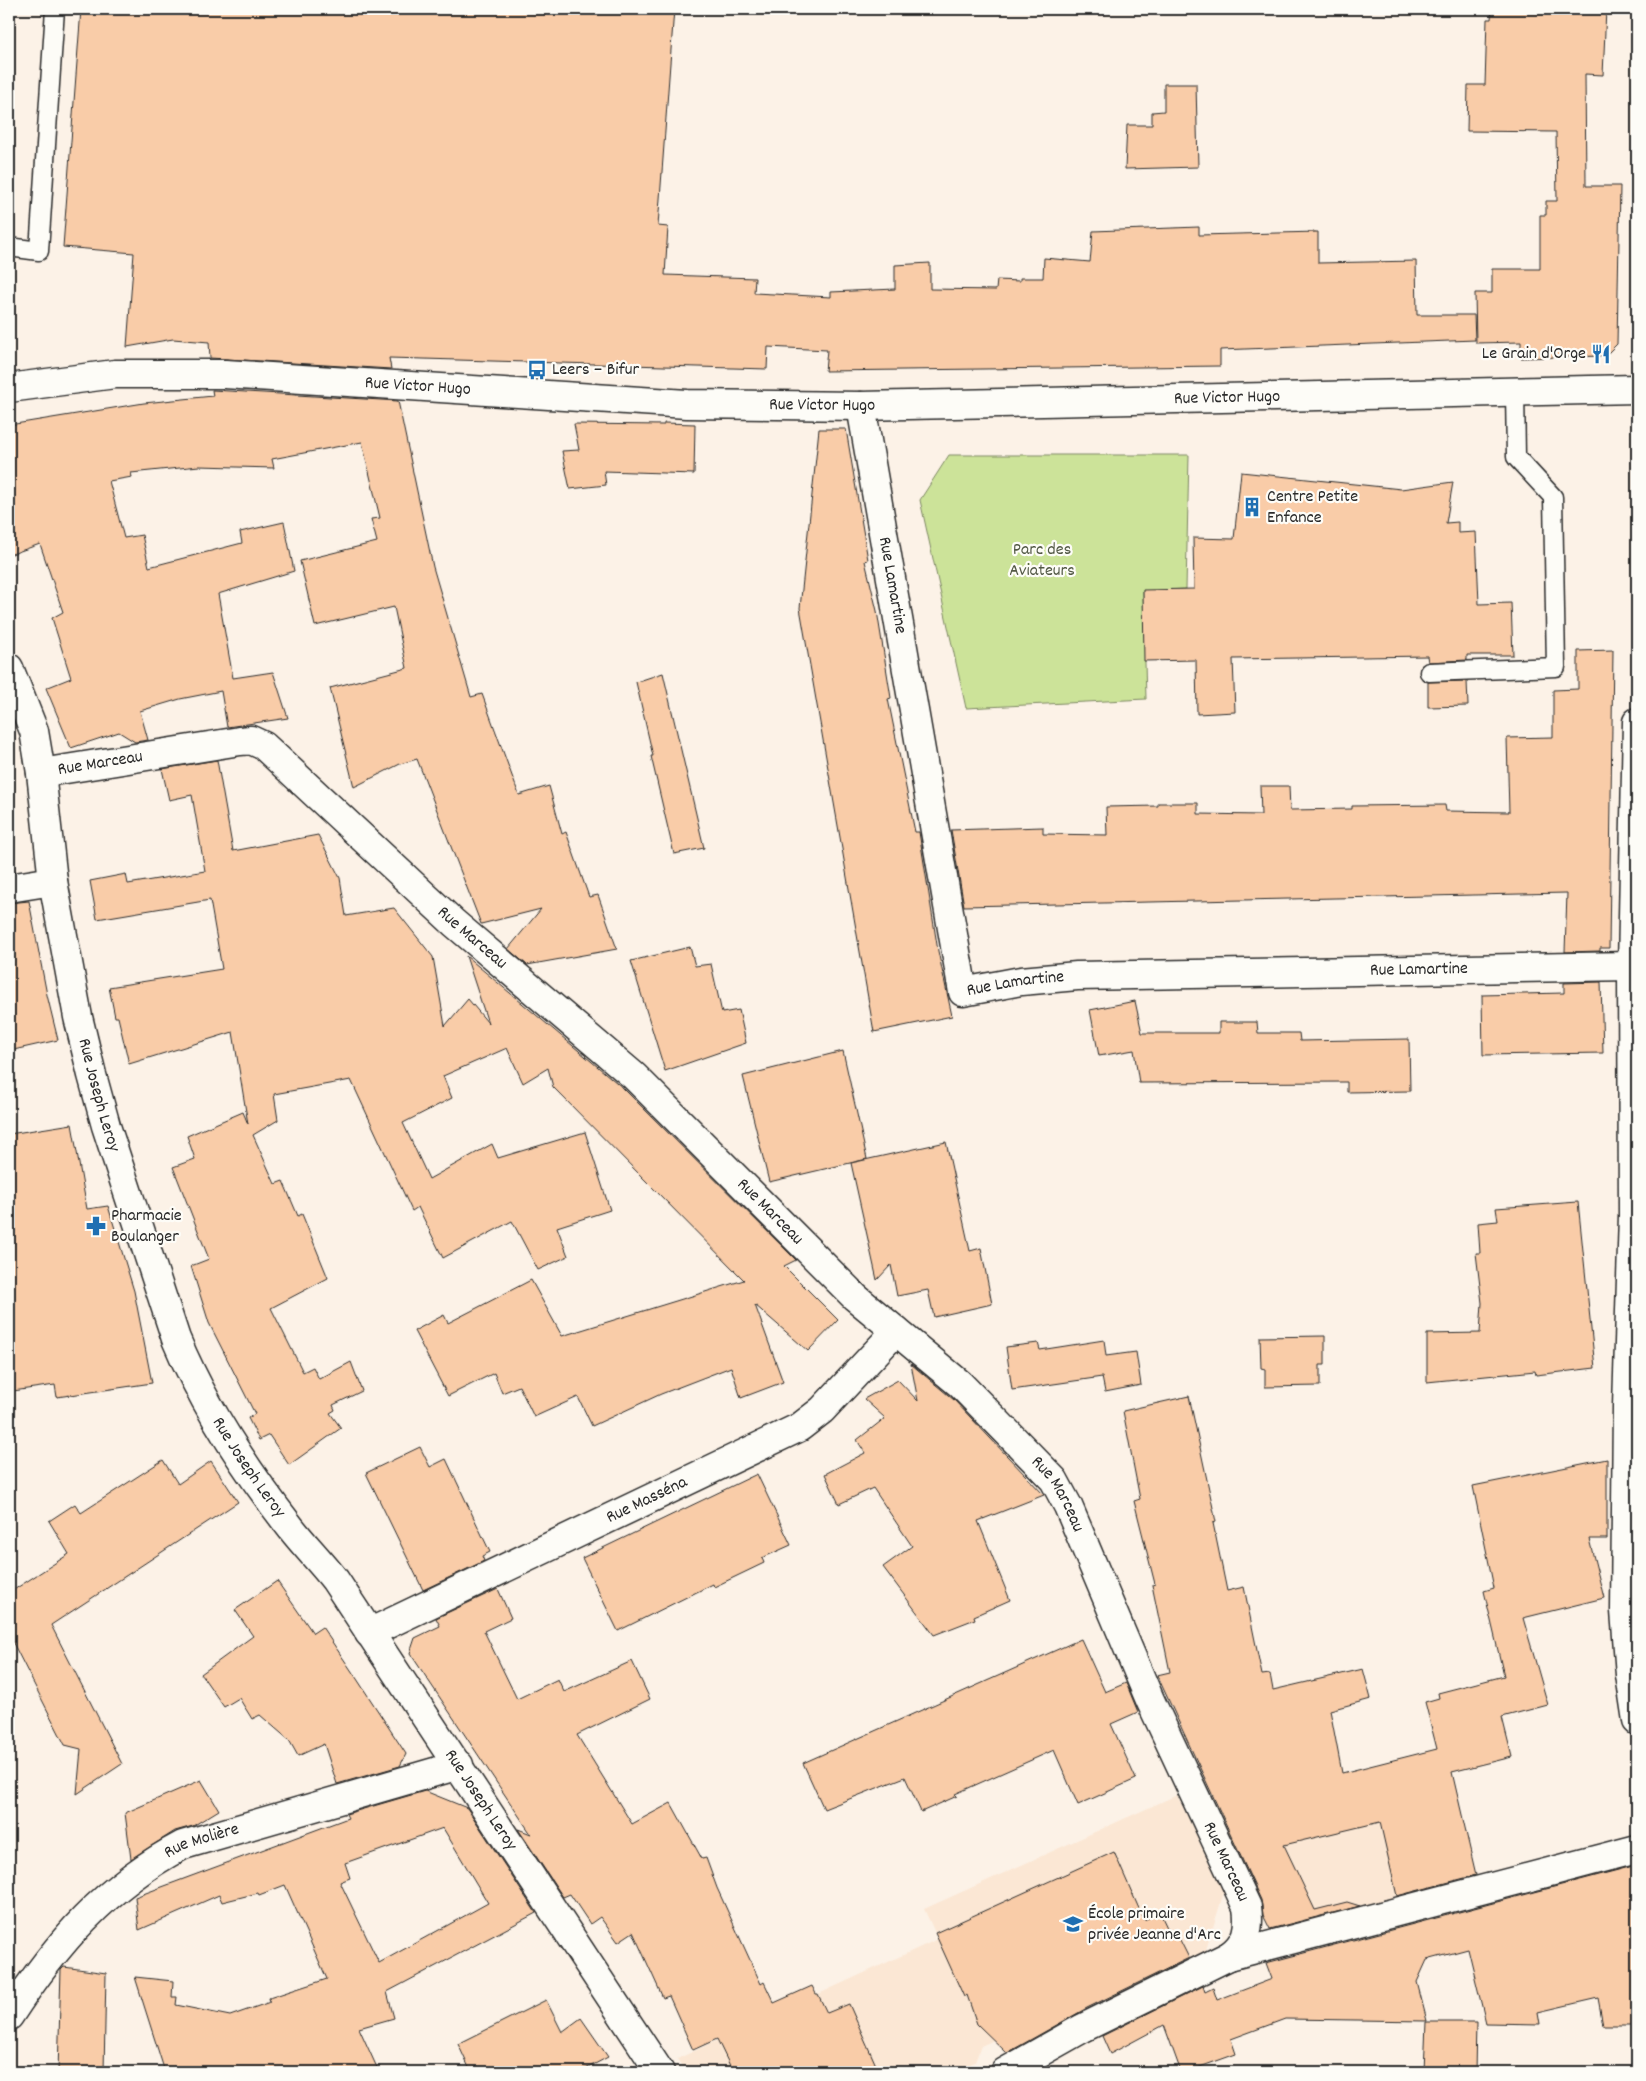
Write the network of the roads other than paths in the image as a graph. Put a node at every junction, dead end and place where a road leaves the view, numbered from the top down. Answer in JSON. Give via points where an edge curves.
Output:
{"nodes":[{"id":1,"x":55,"y":9,"type":"edge"},
{"id":2,"x":9,"y":247,"type":"edge"},
{"id":3,"x":9,"y":388,"type":"edge"},
{"id":4,"x":1637,"y":389,"type":"edge"},
{"id":5,"x":1515,"y":391,"type":"junction"},
{"id":6,"x":861,"y":406,"type":"junction"},
{"id":7,"x":9,"y":668,"type":"edge"},
{"id":8,"x":1429,"y":672,"type":"dead end"},
{"id":9,"x":1637,"y":722,"type":"edge"},
{"id":10,"x":41,"y":773,"type":"junction"},
{"id":11,"x":53,"y":881,"type":"junction"},
{"id":12,"x":9,"y":888,"type":"edge"},
{"id":13,"x":1632,"y":966,"type":"junction"},
{"id":14,"x":896,"y":1331,"type":"junction"},
{"id":15,"x":369,"y":1633,"type":"junction"},
{"id":16,"x":1637,"y":1721,"type":"edge"},
{"id":17,"x":459,"y":1765,"type":"junction"},
{"id":18,"x":1637,"y":1849,"type":"edge"},
{"id":19,"x":1229,"y":1956,"type":"junction"},
{"id":20,"x":9,"y":2016,"type":"edge"},
{"id":21,"x":660,"y":2072,"type":"edge"},
{"id":22,"x":1005,"y":2072,"type":"edge"}],
"edges":[{"from":1,"to":2,"type":"lane","via":[[39,251]]},
{"from":3,"to":6,"type":"street","name":"Rue Victor Hugo","via":[[116,374],[225,374],[687,404]]},
{"from":4,"to":5,"type":"street","name":"Rue Victor Hugo"},
{"from":5,"to":6,"type":"street","name":"Rue Victor Hugo"},
{"from":5,"to":8,"type":"lane","via":[[1516,457],[1553,497],[1556,667]]},
{"from":6,"to":13,"type":"street","name":"Rue Lamartine","via":[[963,992],[1021,981],[1076,976]]},
{"from":7,"to":10,"type":"street","name":"Rue Joseph Leroy","via":[[34,731]]},
{"from":9,"to":13,"type":"street"},
{"from":10,"to":11,"type":"street","name":"Rue Joseph Leroy"},
{"from":10,"to":14,"type":"street","name":"Rue Marceau","via":[[240,741],[251,740],[264,746],[454,923],[634,1076],[855,1297]]},
{"from":11,"to":12,"type":"street"},
{"from":11,"to":15,"type":"street","name":"Rue Joseph Leroy","via":[[92,1075],[112,1145],[183,1356],[230,1445],[292,1530],[319,1558]]},
{"from":13,"to":16,"type":"street","via":[[1633,1215],[1625,1611]]},
{"from":14,"to":15,"type":"street","name":"Rue Masséna","via":[[822,1410],[800,1427]]},
{"from":14,"to":19,"type":"street","name":"Rue Marceau","via":[[960,1384],[1042,1467],[1062,1493],[1150,1700],[1247,1907],[1247,1934],[1243,1943]]},
{"from":15,"to":17,"type":"street","name":"Rue Joseph Leroy"},
{"from":17,"to":20,"type":"street","name":"Rue Molière","via":[[183,1845],[159,1858],[109,1894],[82,1920],[49,1958]]},
{"from":17,"to":21,"type":"street","name":"Rue Joseph Leroy"},
{"from":18,"to":19,"type":"street","name":"Rue Marceau"},
{"from":19,"to":22,"type":"street","name":"Rue Marceau","via":[[1083,2028]]}]}
